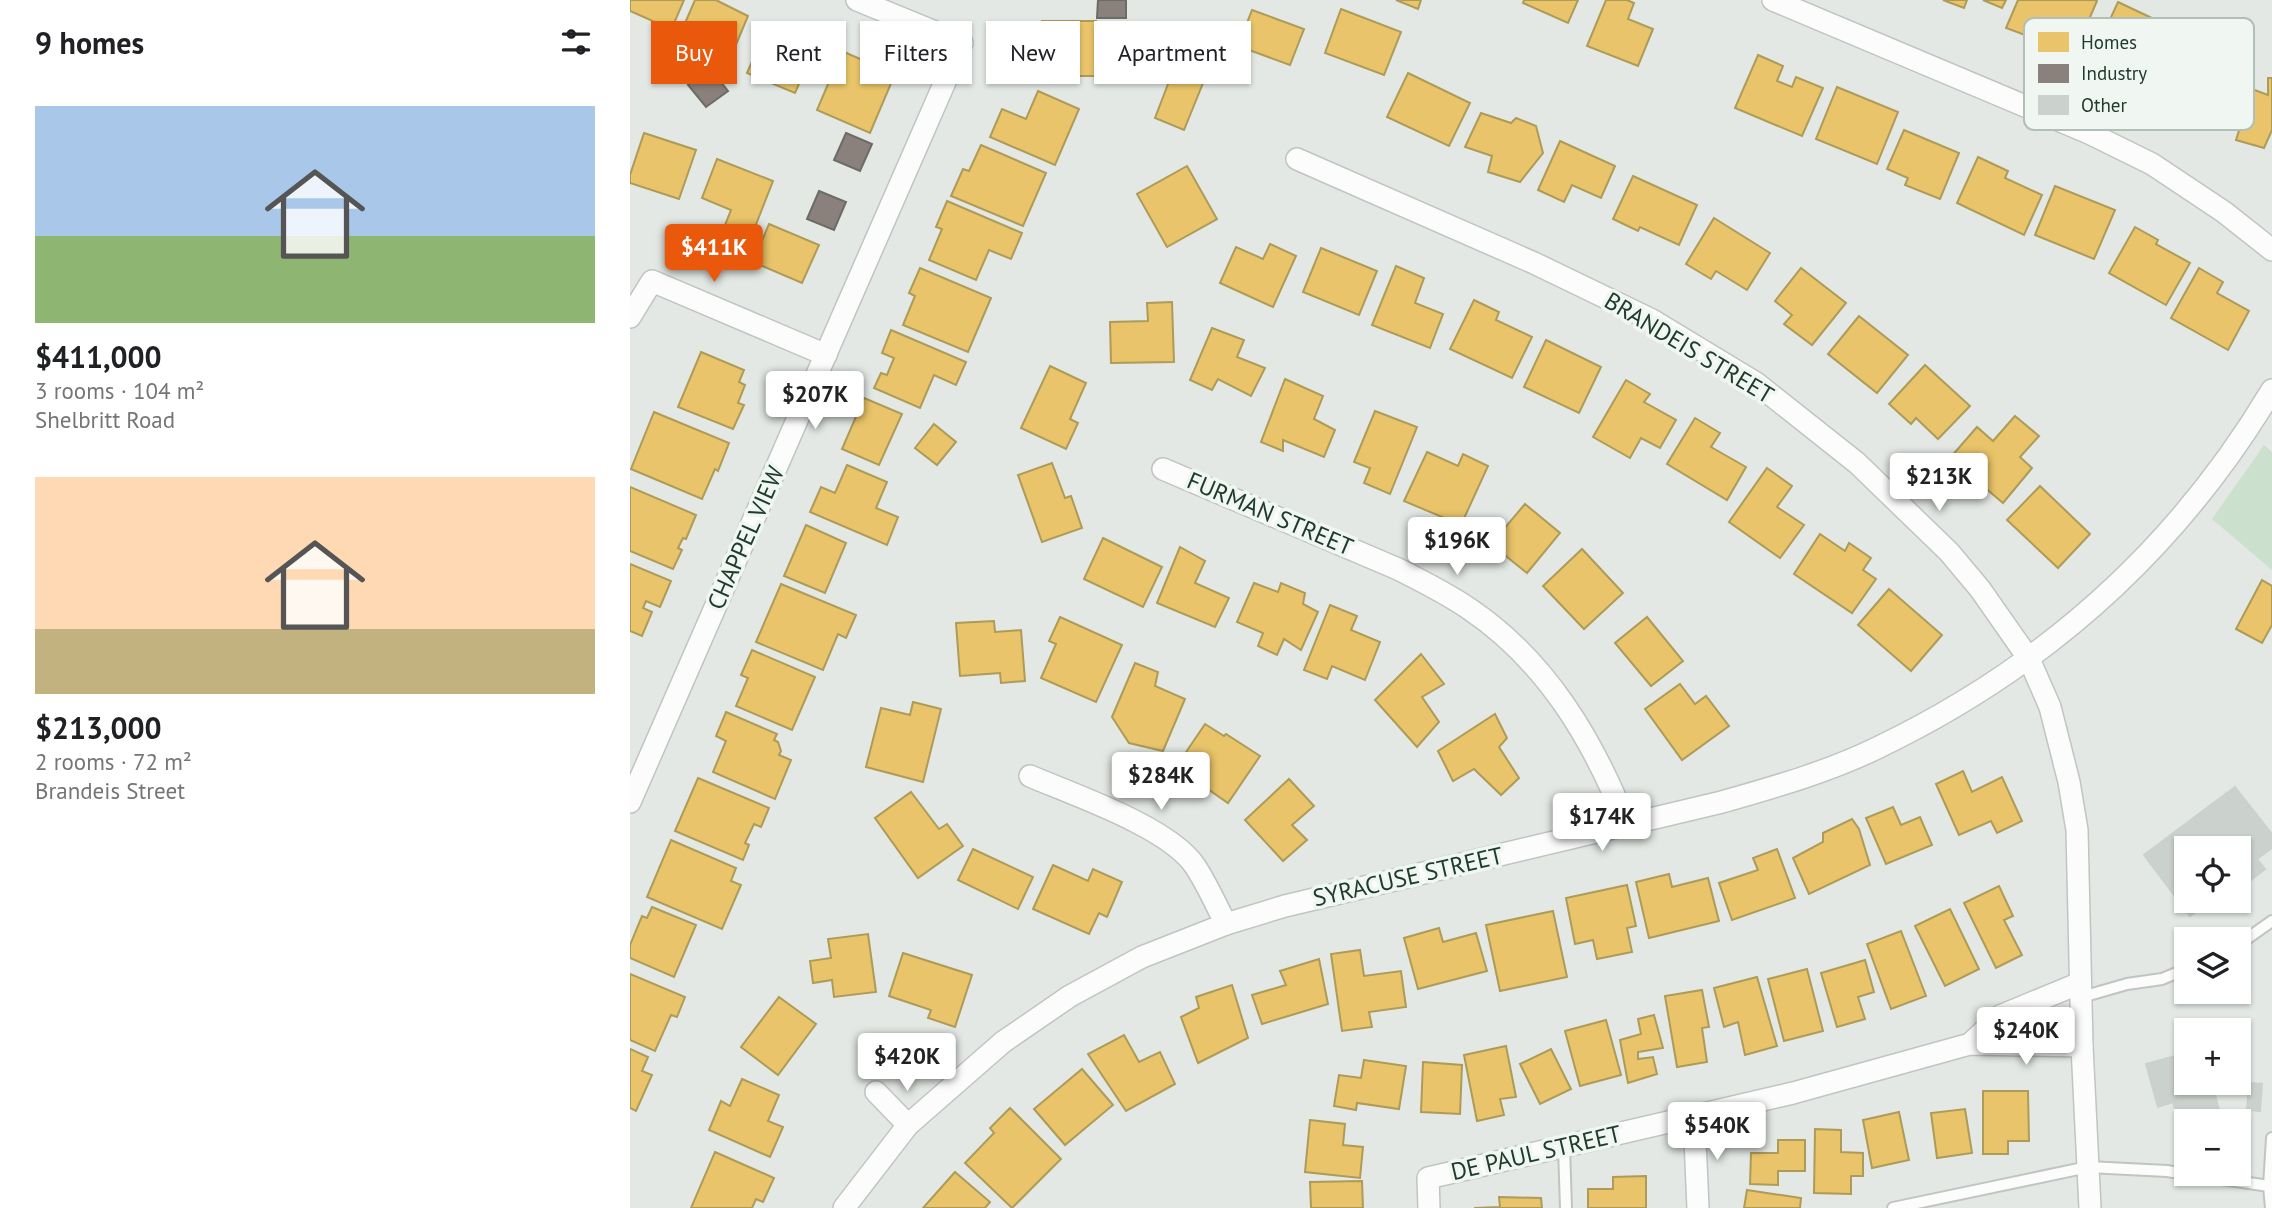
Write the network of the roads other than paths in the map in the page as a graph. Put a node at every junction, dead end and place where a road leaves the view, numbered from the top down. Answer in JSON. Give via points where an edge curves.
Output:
{"nodes":[{"id":1,"x":857,"y":0,"type":"edge"},
{"id":2,"x":1773,"y":0,"type":"edge"},
{"id":3,"x":2024,"y":106,"type":"edge"},
{"id":4,"x":2082,"y":130,"type":"edge"},
{"id":5,"x":1297,"y":159,"type":"dead end"},
{"id":6,"x":2272,"y":250,"type":"edge"},
{"id":7,"x":630,"y":317,"type":"edge"},
{"id":8,"x":826,"y":355,"type":"junction"},
{"id":9,"x":2272,"y":390,"type":"edge"},
{"id":10,"x":1163,"y":469,"type":"dead end"},
{"id":11,"x":2029,"y":659,"type":"junction"},
{"id":12,"x":1030,"y":776,"type":"dead end"},
{"id":13,"x":630,"y":802,"type":"edge"},
{"id":14,"x":1627,"y":825,"type":"junction"},
{"id":15,"x":2272,"y":921,"type":"edge"},
{"id":16,"x":1226,"y":923,"type":"junction"},
{"id":17,"x":2251,"y":935,"type":"edge"},
{"id":18,"x":2174,"y":974,"type":"edge"},
{"id":19,"x":2081,"y":990,"type":"junction"},
{"id":20,"x":1970,"y":1044,"type":"junction"},
{"id":21,"x":2082,"y":1046,"type":"junction"},
{"id":22,"x":876,"y":1092,"type":"dead end"},
{"id":23,"x":1695,"y":1117,"type":"junction"},
{"id":24,"x":908,"y":1125,"type":"junction"},
{"id":25,"x":2272,"y":1138,"type":"edge"},
{"id":26,"x":1564,"y":1147,"type":"junction"},
{"id":27,"x":2088,"y":1167,"type":"junction"},
{"id":28,"x":2174,"y":1172,"type":"edge"},
{"id":29,"x":2251,"y":1183,"type":"edge"},
{"id":30,"x":2269,"y":1186,"type":"junction"},
{"id":31,"x":844,"y":1208,"type":"edge"},
{"id":32,"x":1429,"y":1208,"type":"edge"},
{"id":33,"x":1566,"y":1208,"type":"edge"},
{"id":34,"x":1698,"y":1208,"type":"edge"},
{"id":35,"x":1893,"y":1208,"type":"edge"},
{"id":36,"x":2090,"y":1208,"type":"edge"},
{"id":37,"x":2271,"y":1208,"type":"edge"}],
"edges":[{"from":1,"to":8,"type":"street","name":"CHAPPEL VIEW","via":[[962,43]]},
{"from":2,"to":3,"type":"street"},
{"from":4,"to":6,"type":"street","via":[[2152,164]]},
{"from":5,"to":11,"type":"street","name":"BRANDEIS STREET","via":[[1534,262],[1640,314],[1756,383],[1857,463],[1949,552]]},
{"from":7,"to":8,"type":"street","via":[[652,281]]},
{"from":8,"to":13,"type":"street","name":"CHAPPEL VIEW"},
{"from":9,"to":11,"type":"street","name":"SYRACUSE STREET","via":[[2248,430],[2169,532],[2105,598]]},
{"from":10,"to":14,"type":"street","name":"FURMAN STREET","via":[[1398,569],[1470,609],[1532,663],[1558,695],[1608,778]]},
{"from":11,"to":14,"type":"street","name":"SYRACUSE STREET","via":[[1956,708],[1875,750],[1790,783]]},
{"from":11,"to":19,"type":"street","name":"BRANDEIS STREET","via":[[2050,707],[2077,830]]},
{"from":12,"to":16,"type":"street","via":[[1163,837],[1194,864]]},
{"from":14,"to":16,"type":"street","name":"SYRACUSE STREET"},
{"from":15,"to":17,"type":"lane"},
{"from":16,"to":24,"type":"street","name":"SYRACUSE STREET","via":[[1142,957],[1070,996],[1003,1042]]},
{"from":18,"to":19,"type":"lane"},
{"from":19,"to":20,"type":"street","name":"DE PAUL STREET","via":[[2000,1016]]},
{"from":19,"to":21,"type":"street","name":"BRANDEIS STREET"},
{"from":20,"to":21,"type":"street","name":"DE PAUL STREET"},
{"from":20,"to":23,"type":"street","name":"DE PAUL STREET"},
{"from":21,"to":27,"type":"street","name":"BRANDEIS STREET"},
{"from":22,"to":24,"type":"street"},
{"from":23,"to":26,"type":"street","name":"DE PAUL STREET"},
{"from":23,"to":34,"type":"street"},
{"from":24,"to":31,"type":"street","name":"SYRACUSE STREET"},
{"from":25,"to":30,"type":"lane"},
{"from":26,"to":32,"type":"street","name":"DE PAUL STREET","via":[[1428,1178]]},
{"from":26,"to":33,"type":"lane"},
{"from":27,"to":28,"type":"lane"},
{"from":27,"to":35,"type":"lane"},
{"from":27,"to":36,"type":"street","name":"BRANDEIS STREET"},
{"from":29,"to":30,"type":"lane"},
{"from":30,"to":37,"type":"lane"}]}
